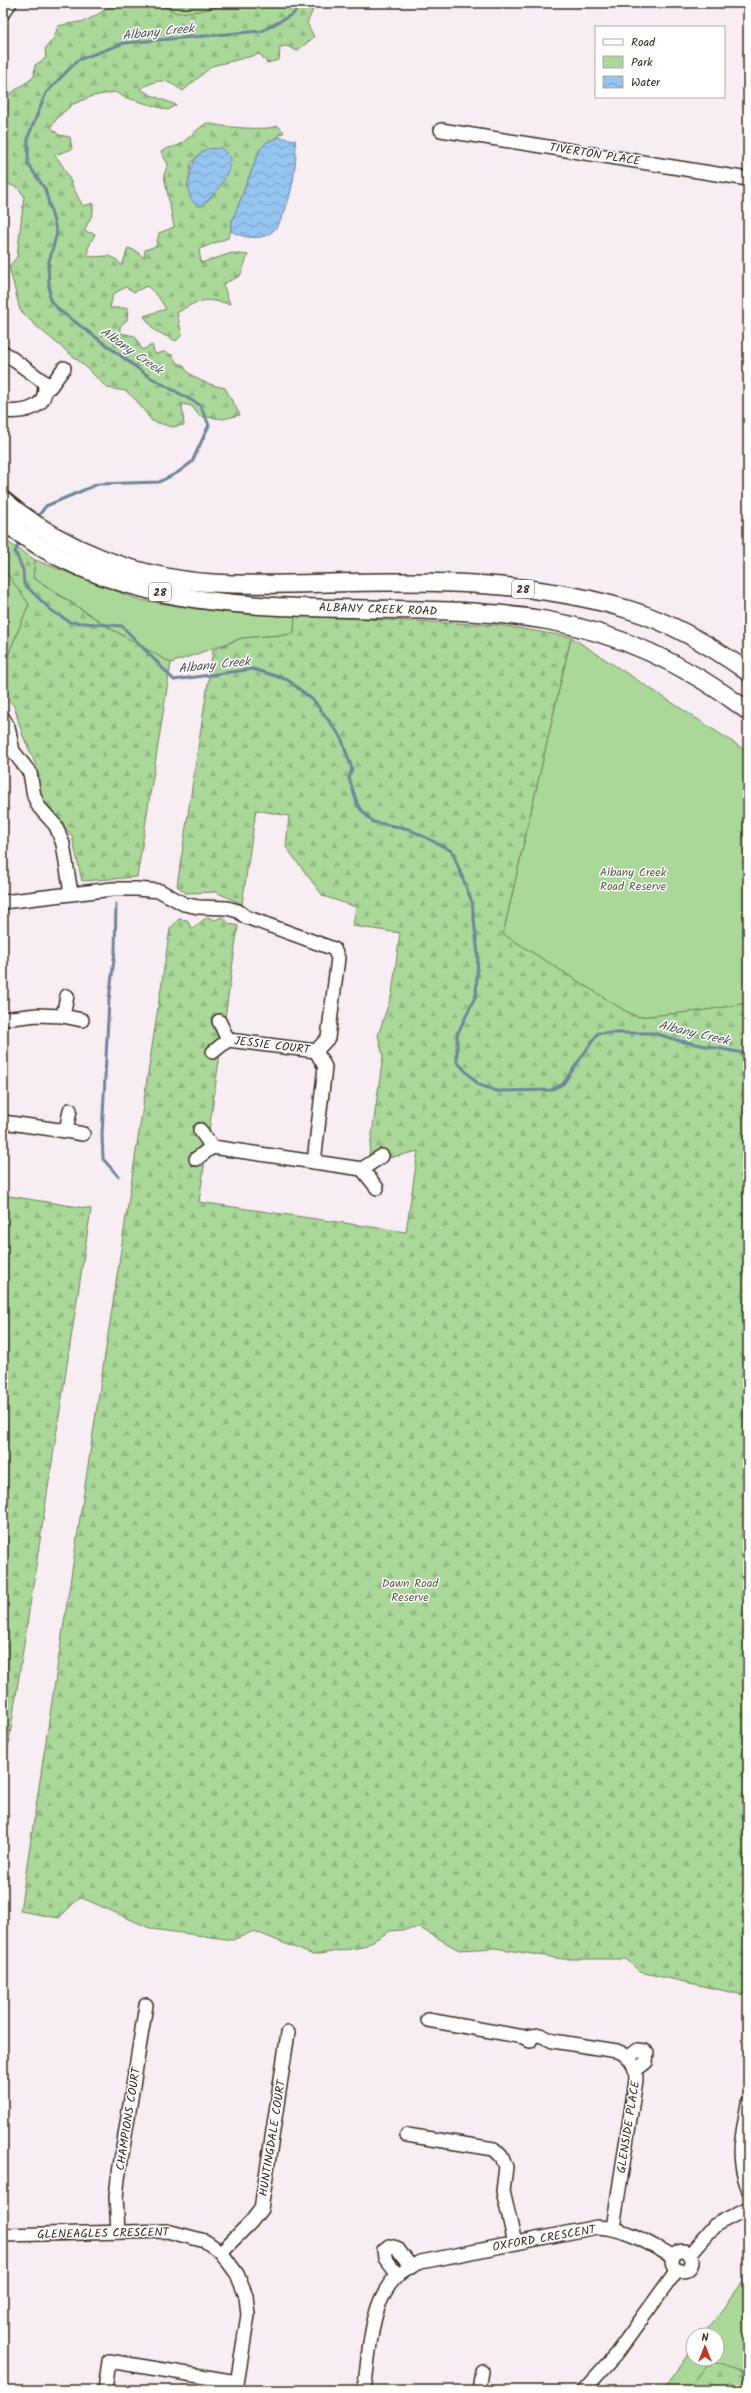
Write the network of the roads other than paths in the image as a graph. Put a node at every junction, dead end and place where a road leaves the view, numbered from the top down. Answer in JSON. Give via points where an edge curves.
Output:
{"nodes":[{"id":1,"x":10,"y":3,"type":"edge"},
{"id":2,"x":3,"y":13,"type":"edge"},
{"id":3,"x":442,"y":130,"type":"dead end"},
{"id":4,"x":748,"y":179,"type":"edge"},
{"id":5,"x":3,"y":352,"type":"edge"},
{"id":6,"x":64,"y":368,"type":"dead end"},
{"id":7,"x":46,"y":389,"type":"junction"},
{"id":8,"x":3,"y":411,"type":"edge"},
{"id":9,"x":3,"y":500,"type":"edge"},
{"id":10,"x":9,"y":519,"type":"edge"},
{"id":11,"x":36,"y":535,"type":"junction"},
{"id":12,"x":748,"y":672,"type":"edge"},
{"id":13,"x":748,"y":711,"type":"edge"},
{"id":14,"x":3,"y":718,"type":"edge"},
{"id":15,"x":71,"y":894,"type":"junction"},
{"id":16,"x":3,"y":902,"type":"edge"},
{"id":17,"x":67,"y":996,"type":"dead end"},
{"id":18,"x":63,"y":1016,"type":"junction"},
{"id":19,"x":3,"y":1019,"type":"edge"},
{"id":20,"x":82,"y":1020,"type":"dead end"},
{"id":21,"x":219,"y":1021,"type":"dead end"},
{"id":22,"x":228,"y":1040,"type":"junction"},
{"id":23,"x":316,"y":1051,"type":"junction"},
{"id":24,"x":213,"y":1052,"type":"dead end"},
{"id":25,"x":70,"y":1110,"type":"dead end"},
{"id":26,"x":3,"y":1122,"type":"edge"},
{"id":27,"x":200,"y":1130,"type":"dead end"},
{"id":28,"x":66,"y":1131,"type":"junction"},
{"id":29,"x":83,"y":1134,"type":"dead end"},
{"id":30,"x":212,"y":1148,"type":"junction"},
{"id":31,"x":382,"y":1156,"type":"dead end"},
{"id":32,"x":196,"y":1159,"type":"dead end"},
{"id":33,"x":314,"y":1162,"type":"junction"},
{"id":34,"x":362,"y":1169,"type":"junction"},
{"id":35,"x":377,"y":1188,"type":"dead end"},
{"id":36,"x":146,"y":2005,"type":"dead end"},
{"id":37,"x":428,"y":2020,"type":"dead end"},
{"id":38,"x":288,"y":2033,"type":"dead end"},
{"id":39,"x":748,"y":2103,"type":"edge"},
{"id":40,"x":406,"y":2135,"type":"dead end"},
{"id":41,"x":748,"y":2189,"type":"edge"},
{"id":42,"x":748,"y":2208,"type":"edge"},
{"id":43,"x":613,"y":2228,"type":"junction"},
{"id":44,"x":118,"y":2232,"type":"junction"},
{"id":45,"x":3,"y":2235,"type":"edge"},
{"id":46,"x":515,"y":2243,"type":"junction"},
{"id":47,"x":221,"y":2252,"type":"junction"},
{"id":48,"x":690,"y":2254,"type":"junction"},
{"id":49,"x":673,"y":2257,"type":"junction"},
{"id":50,"x":411,"y":2267,"type":"junction"},
{"id":51,"x":677,"y":2270,"type":"junction"},
{"id":52,"x":398,"y":2275,"type":"junction"},
{"id":53,"x":482,"y":2370,"type":"dead end"},
{"id":54,"x":237,"y":2386,"type":"edge"},
{"id":55,"x":105,"y":2390,"type":"edge"},
{"id":56,"x":364,"y":2390,"type":"edge"},
{"id":57,"x":479,"y":2390,"type":"edge"},
{"id":58,"x":584,"y":2390,"type":"edge"}],
"edges":[{"from":1,"to":2,"type":"street"},
{"from":3,"to":4,"type":"street","name":"TIVERTON PLACE"},
{"from":5,"to":7,"type":"street","via":[[44,382]]},
{"from":6,"to":7,"type":"street"},
{"from":7,"to":8,"type":"street","via":[[39,405],[30,410]]},
{"from":9,"to":10,"type":"main road","name":"ALBANY CREEK ROAD","number":"28"},
{"from":10,"to":11,"type":"main road","name":"ALBANY CREEK ROAD","number":"28"},
{"from":11,"to":12,"type":"main road","name":"ALBANY CREEK ROAD","number":"28","via":[[143,571],[177,579],[223,583],[396,582],[492,585],[571,596],[631,610],[664,624],[702,642]]},
{"from":11,"to":13,"type":"main road","name":"ALBANY CREEK ROAD","number":"28","via":[[74,564],[107,577],[155,591],[210,602],[276,607],[395,608],[498,614],[546,621],[631,643],[663,656],[696,674]]},
{"from":14,"to":15,"type":"street","via":[[8,727],[13,751],[30,774],[39,807],[56,826],[63,844]]},
{"from":15,"to":16,"type":"street"},
{"from":15,"to":23,"type":"street","via":[[113,889],[160,891],[184,904],[238,911],[246,917],[334,948],[338,958],[328,1038]]},
{"from":17,"to":18,"type":"street"},
{"from":18,"to":19,"type":"street","via":[[42,1014]]},
{"from":18,"to":20,"type":"street"},
{"from":21,"to":22,"type":"street","name":"JESSIE COURT"},
{"from":22,"to":23,"type":"street","name":"JESSIE COURT"},
{"from":22,"to":24,"type":"street","name":"JESSIE COURT"},
{"from":23,"to":33,"type":"street","via":[[325,1067]]},
{"from":25,"to":28,"type":"street"},
{"from":26,"to":28,"type":"street"},
{"from":27,"to":30,"type":"street"},
{"from":28,"to":29,"type":"street"},
{"from":30,"to":32,"type":"street"},
{"from":30,"to":33,"type":"street"},
{"from":31,"to":34,"type":"street"},
{"from":33,"to":34,"type":"street"},
{"from":34,"to":35,"type":"street"},
{"from":36,"to":44,"type":"street","name":"CHAMPIONS COURT","via":[[118,2179]]},
{"from":37,"to":43,"type":"street","name":"GLENSIDE PLACE","via":[[524,2037],[535,2043],[553,2041],[617,2051],[629,2057],[638,2050],[645,2050],[646,2062],[636,2070]]},
{"from":38,"to":47,"type":"street","name":"HUNTINGDALE COURT","via":[[261,2209]]},
{"from":39,"to":41,"type":"street","via":[[739,2154]]},
{"from":40,"to":46,"type":"street","via":[[494,2149],[502,2157],[506,2167],[503,2192]]},
{"from":42,"to":48,"type":"street","via":[[715,2226]]},
{"from":43,"to":46,"type":"street","name":"OXFORD CRESCENT","via":[[597,2227]]},
{"from":43,"to":49,"type":"street","name":"OXFORD CRESCENT","via":[[629,2233]]},
{"from":44,"to":45,"type":"street","name":"GLENEAGLES CRESCENT"},
{"from":44,"to":47,"type":"street","name":"GLENEAGLES CRESCENT","via":[[167,2231],[204,2241]]},
{"from":46,"to":50,"type":"street","name":"OXFORD CRESCENT","via":[[421,2262]]},
{"from":47,"to":54,"type":"street","name":"GLENEAGLES CRESCENT","via":[[237,2274],[246,2296],[248,2315]]},
{"from":48,"to":49,"type":"street","via":[[686,2251],[678,2252]]},
{"from":48,"to":51,"type":"street","via":[[692,2266],[688,2270]]},
{"from":49,"to":51,"type":"street","via":[[673,2266]]},
{"from":50,"to":52,"type":"street","name":"OXFORD CRESCENT"},
{"from":50,"to":52,"type":"street","via":[[397,2248],[389,2246],[383,2255]]},
{"from":51,"to":58,"type":"street","via":[[617,2353]]},
{"from":52,"to":56,"type":"street","name":"OXFORD CRESCENT","via":[[384,2294],[377,2312]]},
{"from":53,"to":57,"type":"street"},
{"from":54,"to":55,"type":"street","via":[[109,2361]]}]}
